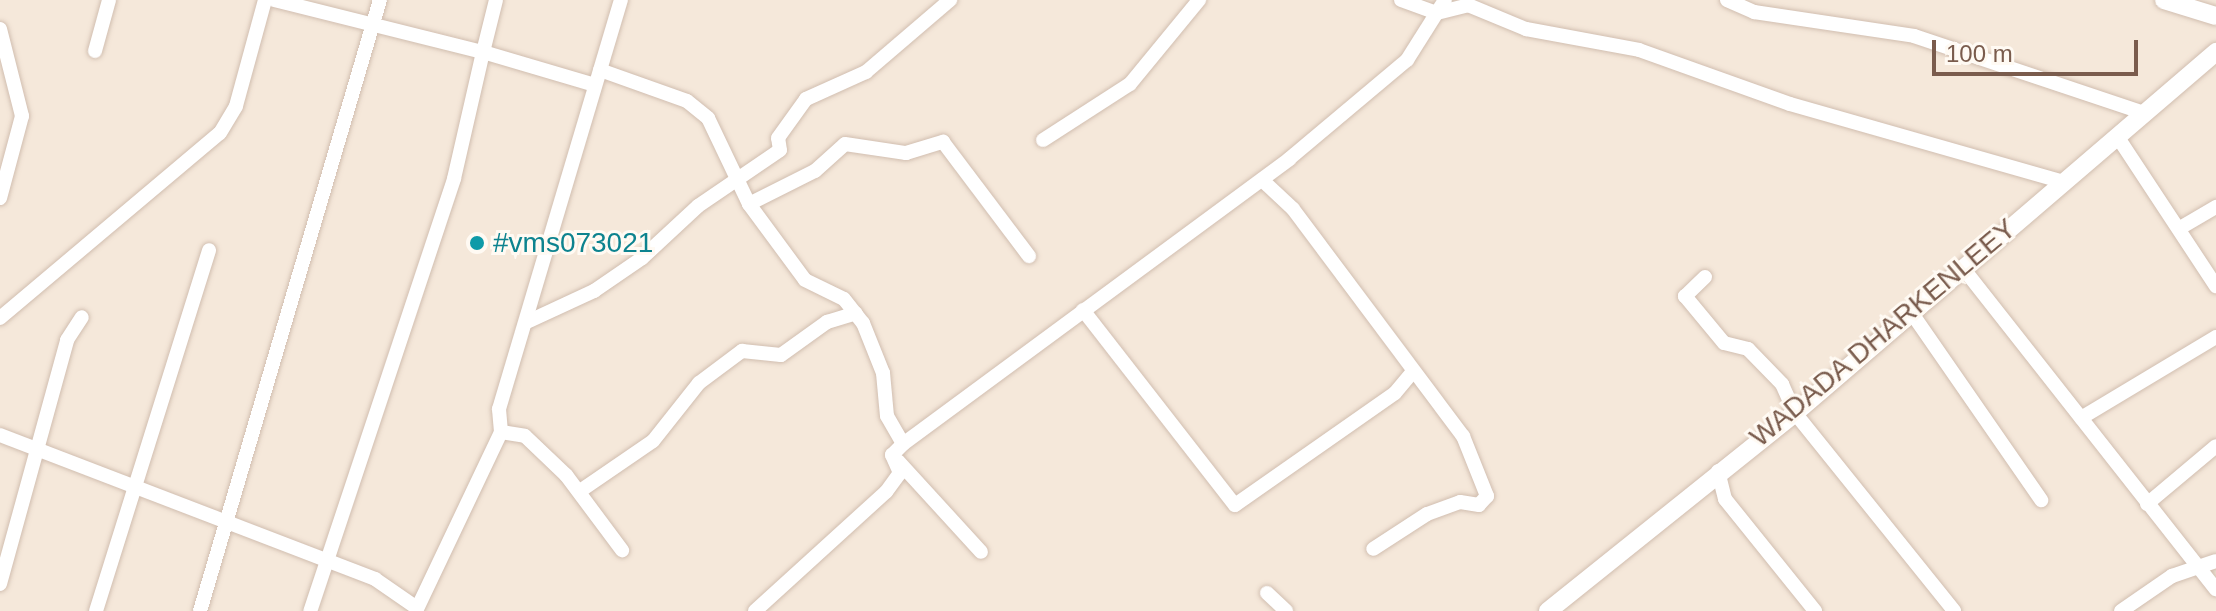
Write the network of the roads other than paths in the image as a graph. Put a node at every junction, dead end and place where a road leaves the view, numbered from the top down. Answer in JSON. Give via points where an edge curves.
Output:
{"nodes":[{"id":1,"x":109,"y":0,"type":"edge"},
{"id":2,"x":265,"y":0,"type":"edge"},
{"id":3,"x":274,"y":0,"type":"edge"},
{"id":4,"x":380,"y":0,"type":"edge"},
{"id":5,"x":496,"y":0,"type":"edge"},
{"id":6,"x":621,"y":0,"type":"edge"},
{"id":7,"x":950,"y":0,"type":"edge"},
{"id":8,"x":1199,"y":0,"type":"edge"},
{"id":9,"x":1401,"y":0,"type":"edge"},
{"id":10,"x":1727,"y":0,"type":"edge"},
{"id":11,"x":2164,"y":0,"type":"edge"},
{"id":12,"x":1441,"y":6,"type":"edge"},
{"id":13,"x":2216,"y":16,"type":"edge"},
{"id":14,"x":374,"y":25,"type":"junction"},
{"id":15,"x":0,"y":29,"type":"edge"},
{"id":16,"x":2,"y":49,"type":"edge"},
{"id":17,"x":95,"y":51,"type":"dead end"},
{"id":18,"x":483,"y":52,"type":"junction"},
{"id":19,"x":2216,"y":52,"type":"edge"},
{"id":20,"x":600,"y":70,"type":"junction"},
{"id":21,"x":592,"y":84,"type":"junction"},
{"id":22,"x":2144,"y":113,"type":"junction"},
{"id":23,"x":2117,"y":136,"type":"junction"},
{"id":24,"x":1043,"y":140,"type":"dead end"},
{"id":25,"x":740,"y":180,"type":"junction"},
{"id":26,"x":1262,"y":180,"type":"junction"},
{"id":27,"x":2060,"y":181,"type":"junction"},
{"id":28,"x":0,"y":198,"type":"edge"},
{"id":29,"x":749,"y":204,"type":"junction"},
{"id":30,"x":2216,"y":207,"type":"edge"},
{"id":31,"x":2180,"y":228,"type":"junction"},
{"id":32,"x":209,"y":250,"type":"dead end"},
{"id":33,"x":1029,"y":256,"type":"dead end"},
{"id":34,"x":1963,"y":268,"type":"junction"},
{"id":35,"x":1705,"y":277,"type":"dead end"},
{"id":36,"x":2216,"y":286,"type":"edge"},
{"id":37,"x":1083,"y":310,"type":"junction"},
{"id":38,"x":1911,"y":312,"type":"junction"},
{"id":39,"x":856,"y":313,"type":"junction"},
{"id":40,"x":82,"y":317,"type":"dead end"},
{"id":41,"x":0,"y":318,"type":"edge"},
{"id":42,"x":527,"y":322,"type":"junction"},
{"id":43,"x":2216,"y":337,"type":"edge"},
{"id":44,"x":1412,"y":373,"type":"junction"},
{"id":45,"x":1795,"y":413,"type":"junction"},
{"id":46,"x":2081,"y":418,"type":"junction"},
{"id":47,"x":501,"y":432,"type":"junction"},
{"id":48,"x":0,"y":435,"type":"edge"},
{"id":49,"x":2216,"y":446,"type":"edge"},
{"id":50,"x":42,"y":449,"type":"junction"},
{"id":51,"x":898,"y":449,"type":"junction"},
{"id":52,"x":1718,"y":471,"type":"junction"},
{"id":53,"x":131,"y":487,"type":"junction"},
{"id":54,"x":580,"y":491,"type":"junction"},
{"id":55,"x":2041,"y":500,"type":"dead end"},
{"id":56,"x":2147,"y":504,"type":"junction"},
{"id":57,"x":227,"y":523,"type":"junction"},
{"id":58,"x":1373,"y":549,"type":"dead end"},
{"id":59,"x":622,"y":550,"type":"dead end"},
{"id":60,"x":981,"y":552,"type":"dead end"},
{"id":61,"x":324,"y":558,"type":"junction"},
{"id":62,"x":2216,"y":561,"type":"edge"},
{"id":63,"x":2200,"y":569,"type":"junction"},
{"id":64,"x":0,"y":584,"type":"edge"},
{"id":65,"x":2216,"y":589,"type":"edge"},
{"id":66,"x":1267,"y":593,"type":"dead end"},
{"id":67,"x":416,"y":610,"type":"edge"},
{"id":68,"x":96,"y":611,"type":"edge"},
{"id":69,"x":200,"y":611,"type":"edge"},
{"id":70,"x":310,"y":611,"type":"edge"},
{"id":71,"x":755,"y":611,"type":"edge"},
{"id":72,"x":1286,"y":611,"type":"edge"},
{"id":73,"x":1548,"y":611,"type":"edge"},
{"id":74,"x":1815,"y":611,"type":"edge"},
{"id":75,"x":1954,"y":611,"type":"edge"},
{"id":76,"x":2121,"y":611,"type":"edge"}],
"edges":[{"from":1,"to":17,"type":"street"},
{"from":2,"to":41,"type":"street","via":[[236,106],[220,133]]},
{"from":3,"to":14,"type":"street"},
{"from":4,"to":14,"type":"street"},
{"from":5,"to":18,"type":"street"},
{"from":6,"to":20,"type":"street"},
{"from":7,"to":25,"type":"street","via":[[866,72],[806,99],[778,138],[780,150]]},
{"from":8,"to":24,"type":"street","via":[[1130,84]]},
{"from":9,"to":12,"type":"street"},
{"from":10,"to":22,"type":"street","via":[[1754,12],[1914,36]]},
{"from":11,"to":13,"type":"main road"},
{"from":12,"to":26,"type":"street","via":[[1407,60]]},
{"from":12,"to":27,"type":"street","via":[[1468,5],[1526,29],[1639,50],[1790,104]]},
{"from":14,"to":18,"type":"street"},
{"from":14,"to":57,"type":"street"},
{"from":15,"to":16,"type":"street"},
{"from":16,"to":28,"type":"street","via":[[22,116]]},
{"from":18,"to":21,"type":"street"},
{"from":18,"to":61,"type":"street","via":[[454,179]]},
{"from":19,"to":22,"type":"main road","name":"WADADA DHARKENLEEY"},
{"from":20,"to":21,"type":"street"},
{"from":20,"to":25,"type":"street","via":[[698,109]]},
{"from":21,"to":42,"type":"street"},
{"from":22,"to":23,"type":"main road","name":"WADADA DHARKENLEEY"},
{"from":23,"to":27,"type":"main road","name":"WADADA DHARKENLEEY"},
{"from":23,"to":31,"type":"street"},
{"from":25,"to":29,"type":"street"},
{"from":25,"to":42,"type":"street","via":[[698,206],[618,276]]},
{"from":26,"to":37,"type":"street"},
{"from":26,"to":44,"type":"street","via":[[1293,209]]},
{"from":27,"to":34,"type":"main road","name":"WADADA DHARKENLEEY"},
{"from":29,"to":33,"type":"street","via":[[815,171],[845,144],[906,153],[943,142]]},
{"from":29,"to":39,"type":"street","via":[[805,280]]},
{"from":30,"to":31,"type":"street"},
{"from":31,"to":36,"type":"street"},
{"from":32,"to":53,"type":"street","via":[[197,306]]},
{"from":34,"to":38,"type":"main road","name":"WADADA DHARKENLEEY"},
{"from":34,"to":46,"type":"street"},
{"from":35,"to":45,"type":"street","via":[[1685,296],[1724,343],[1748,349],[1782,384]]},
{"from":37,"to":44,"type":"street","via":[[1235,505],[1395,393]]},
{"from":37,"to":51,"type":"street"},
{"from":38,"to":45,"type":"main road","name":"WADADA DHARKENLEEY"},
{"from":38,"to":55,"type":"street"},
{"from":39,"to":51,"type":"street","via":[[876,348]]},
{"from":39,"to":54,"type":"street","via":[[827,322],[781,355],[742,351],[699,383],[653,441]]},
{"from":40,"to":50,"type":"street","via":[[67,340]]},
{"from":42,"to":47,"type":"street","via":[[499,409]]},
{"from":43,"to":46,"type":"street"},
{"from":44,"to":58,"type":"street","via":[[1463,436],[1487,496],[1479,505],[1460,502],[1427,514]]},
{"from":45,"to":52,"type":"main road","name":"WADADA DHARKENLEEY"},
{"from":45,"to":75,"type":"street"},
{"from":46,"to":56,"type":"street"},
{"from":47,"to":54,"type":"street","via":[[525,436]]},
{"from":47,"to":67,"type":"street"},
{"from":48,"to":50,"type":"street"},
{"from":49,"to":56,"type":"street"},
{"from":50,"to":53,"type":"street"},
{"from":50,"to":64,"type":"street"},
{"from":51,"to":60,"type":"street"},
{"from":51,"to":71,"type":"street","via":[[900,473],[886,492]]},
{"from":52,"to":73,"type":"main road","name":"WADADA DHARKENLEEY"},
{"from":52,"to":74,"type":"street","via":[[1725,499]]},
{"from":53,"to":57,"type":"street"},
{"from":53,"to":68,"type":"street"},
{"from":54,"to":59,"type":"street"},
{"from":56,"to":63,"type":"street"},
{"from":57,"to":61,"type":"street"},
{"from":57,"to":69,"type":"street"},
{"from":61,"to":67,"type":"street","via":[[375,579]]},
{"from":61,"to":70,"type":"street"},
{"from":62,"to":63,"type":"street"},
{"from":63,"to":65,"type":"street"},
{"from":63,"to":76,"type":"street","via":[[2172,576]]},
{"from":66,"to":72,"type":"street"}]}
